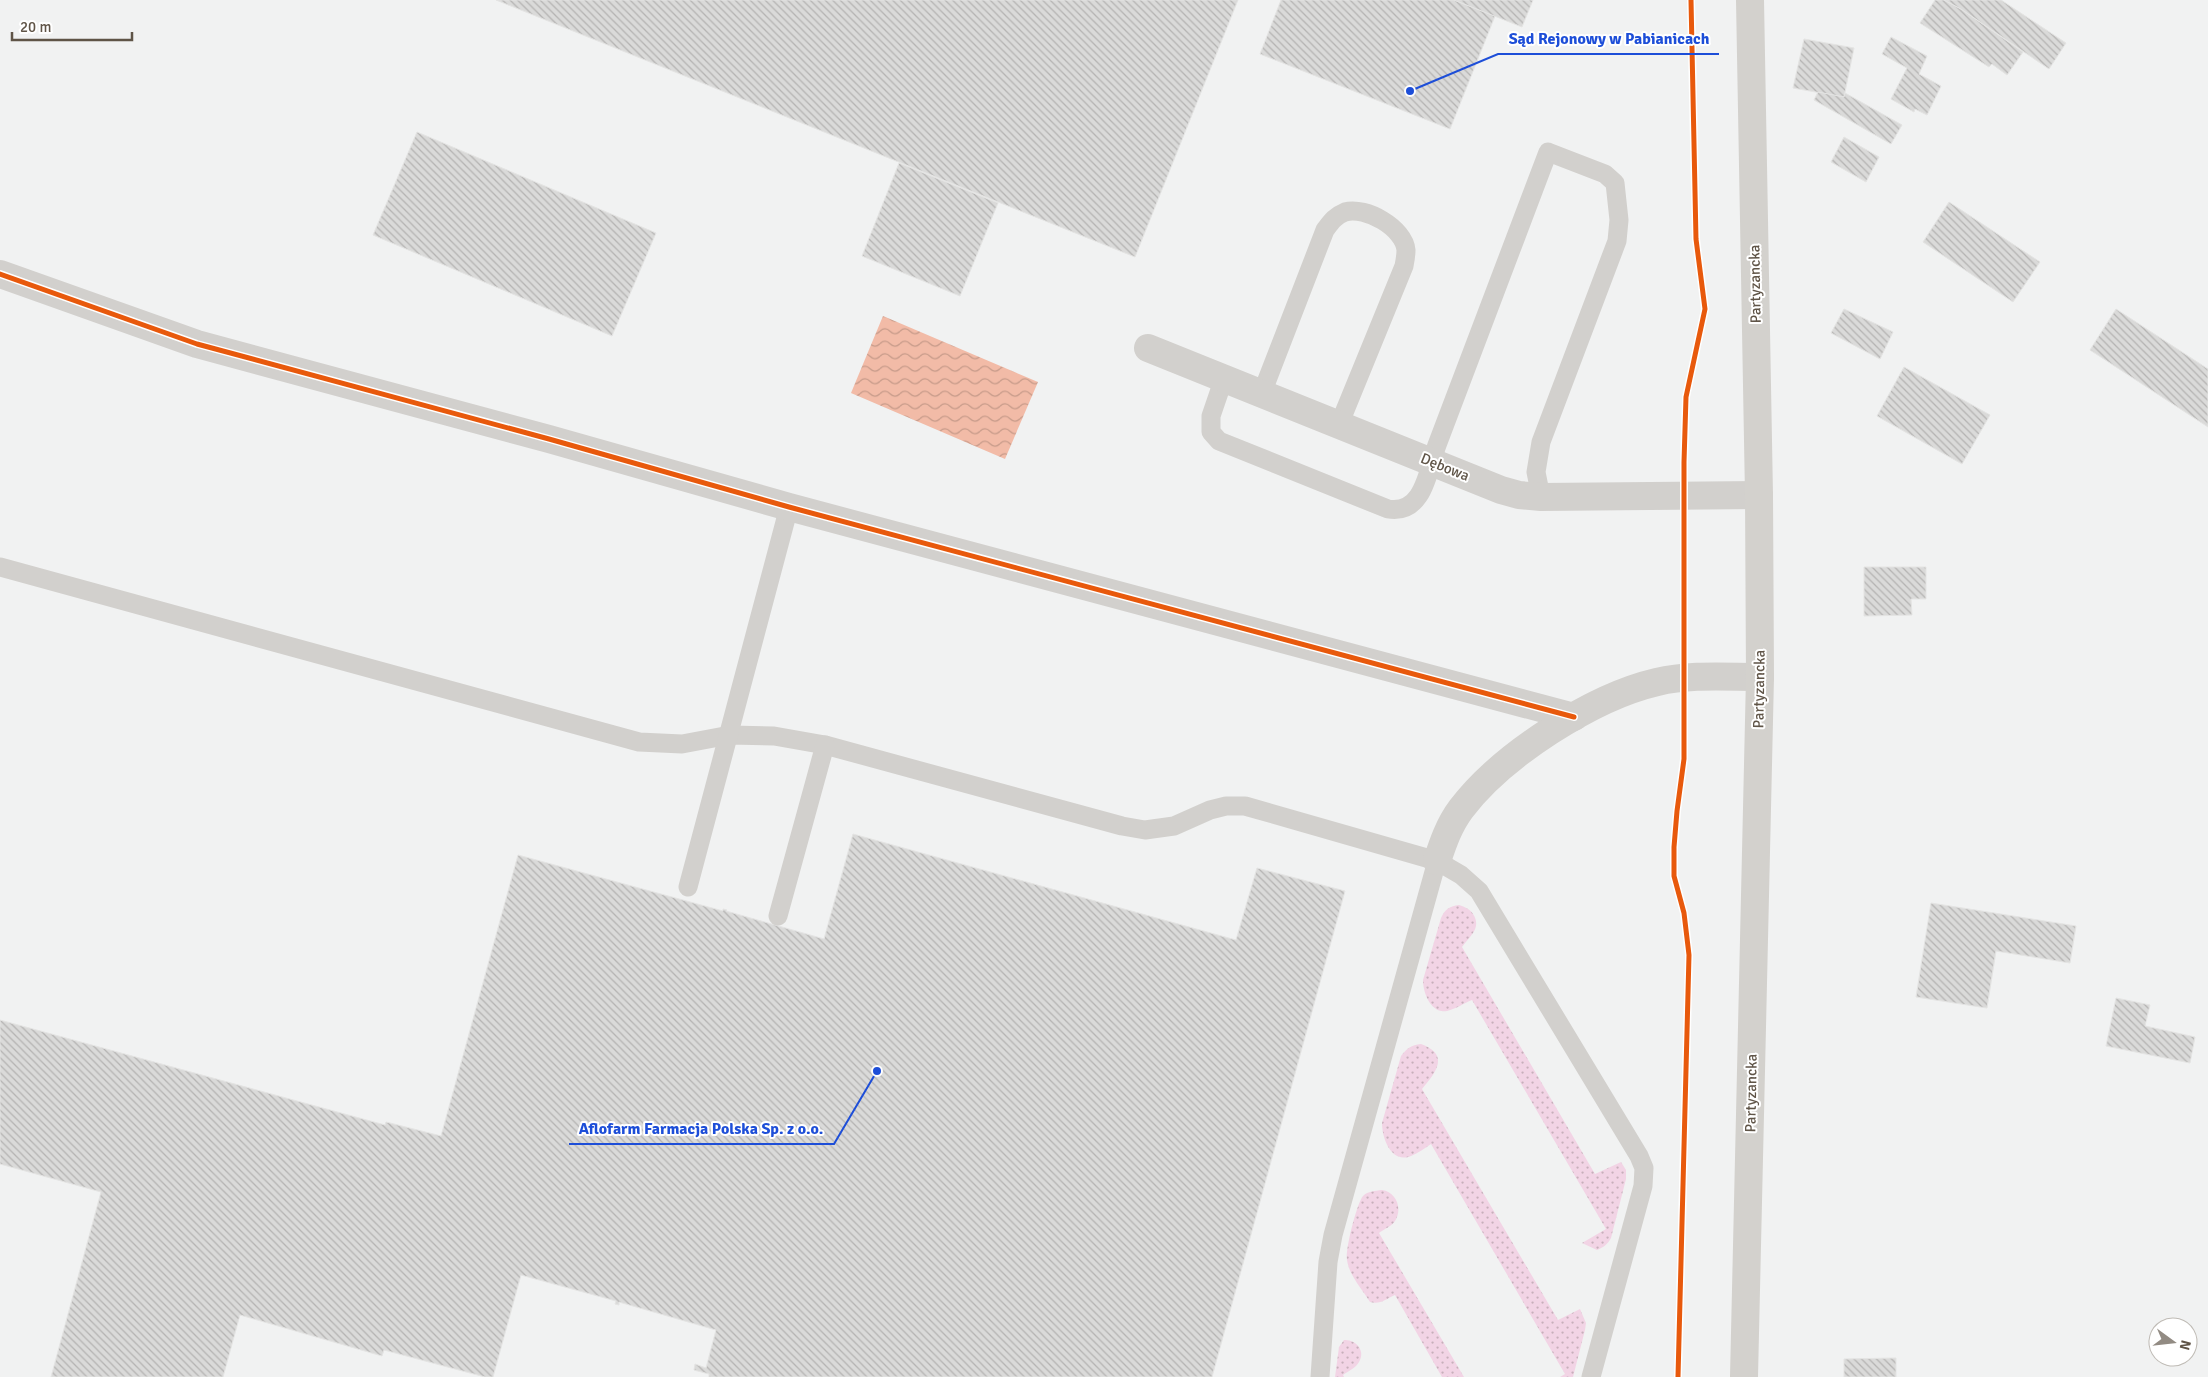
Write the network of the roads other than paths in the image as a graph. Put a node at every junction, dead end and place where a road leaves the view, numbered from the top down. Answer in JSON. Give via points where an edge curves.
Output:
{"nodes":[{"id":1,"x":1750,"y":0,"type":"edge"},
{"id":2,"x":0,"y":274,"type":"edge"},
{"id":3,"x":1148,"y":348,"type":"dead end"},
{"id":4,"x":1224,"y":378,"type":"junction"},
{"id":5,"x":1262,"y":393,"type":"junction"},
{"id":6,"x":1339,"y":425,"type":"junction"},
{"id":7,"x":1431,"y":461,"type":"junction"},
{"id":8,"x":1759,"y":495,"type":"junction"},
{"id":9,"x":1541,"y":497,"type":"junction"},
{"id":10,"x":789,"y":507,"type":"junction"},
{"id":11,"x":0,"y":567,"type":"edge"},
{"id":12,"x":1760,"y":677,"type":"junction"},
{"id":13,"x":1574,"y":717,"type":"junction"},
{"id":14,"x":730,"y":735,"type":"junction"},
{"id":15,"x":825,"y":745,"type":"junction"},
{"id":16,"x":1437,"y":861,"type":"junction"},
{"id":17,"x":688,"y":887,"type":"dead end"},
{"id":18,"x":778,"y":916,"type":"dead end"},
{"id":19,"x":1320,"y":1377,"type":"edge"},
{"id":20,"x":1591,"y":1377,"type":"edge"},
{"id":21,"x":1744,"y":1377,"type":"edge"}],
"edges":[{"from":1,"to":8,"type":"main road","name":"Partyzancka"},
{"from":2,"to":10,"type":"street","via":[[197,344]]},
{"from":3,"to":4,"type":"street","name":"Dębowa"},
{"from":4,"to":5,"type":"street","name":"Dębowa"},
{"from":4,"to":7,"type":"lane","via":[[1211,416],[1211,432],[1219,441],[1388,509],[1409,508],[1418,498]]},
{"from":5,"to":6,"type":"street","name":"Dębowa"},
{"from":5,"to":6,"type":"lane","via":[[1333,218],[1346,212],[1381,219],[1398,231],[1406,249],[1404,266]]},
{"from":6,"to":7,"type":"street","name":"Dębowa"},
{"from":7,"to":9,"type":"street","name":"Dębowa","via":[[1501,490]]},
{"from":7,"to":9,"type":"lane","via":[[1548,152],[1605,174],[1615,183],[1620,220],[1617,240],[1541,442],[1536,472]]},
{"from":8,"to":9,"type":"street","name":"Dębowa"},
{"from":8,"to":12,"type":"main road","name":"Partyzancka"},
{"from":10,"to":13,"type":"street"},
{"from":10,"to":14,"type":"lane"},
{"from":11,"to":14,"type":"lane","via":[[639,742],[682,744]]},
{"from":12,"to":13,"type":"street","via":[[1659,682],[1636,687]]},
{"from":12,"to":21,"type":"main road","name":"Partyzancka"},
{"from":13,"to":16,"type":"street","via":[[1479,787],[1445,836]]},
{"from":14,"to":15,"type":"lane","via":[[774,736]]},
{"from":14,"to":17,"type":"lane"},
{"from":15,"to":16,"type":"lane","via":[[1122,826],[1146,830],[1174,826],[1210,810],[1245,806]]},
{"from":15,"to":18,"type":"lane"},
{"from":16,"to":19,"type":"lane","via":[[1333,1235],[1328,1262]]},
{"from":16,"to":20,"type":"lane","via":[[1461,875],[1479,891],[1644,1168],[1643,1186]]}]}
